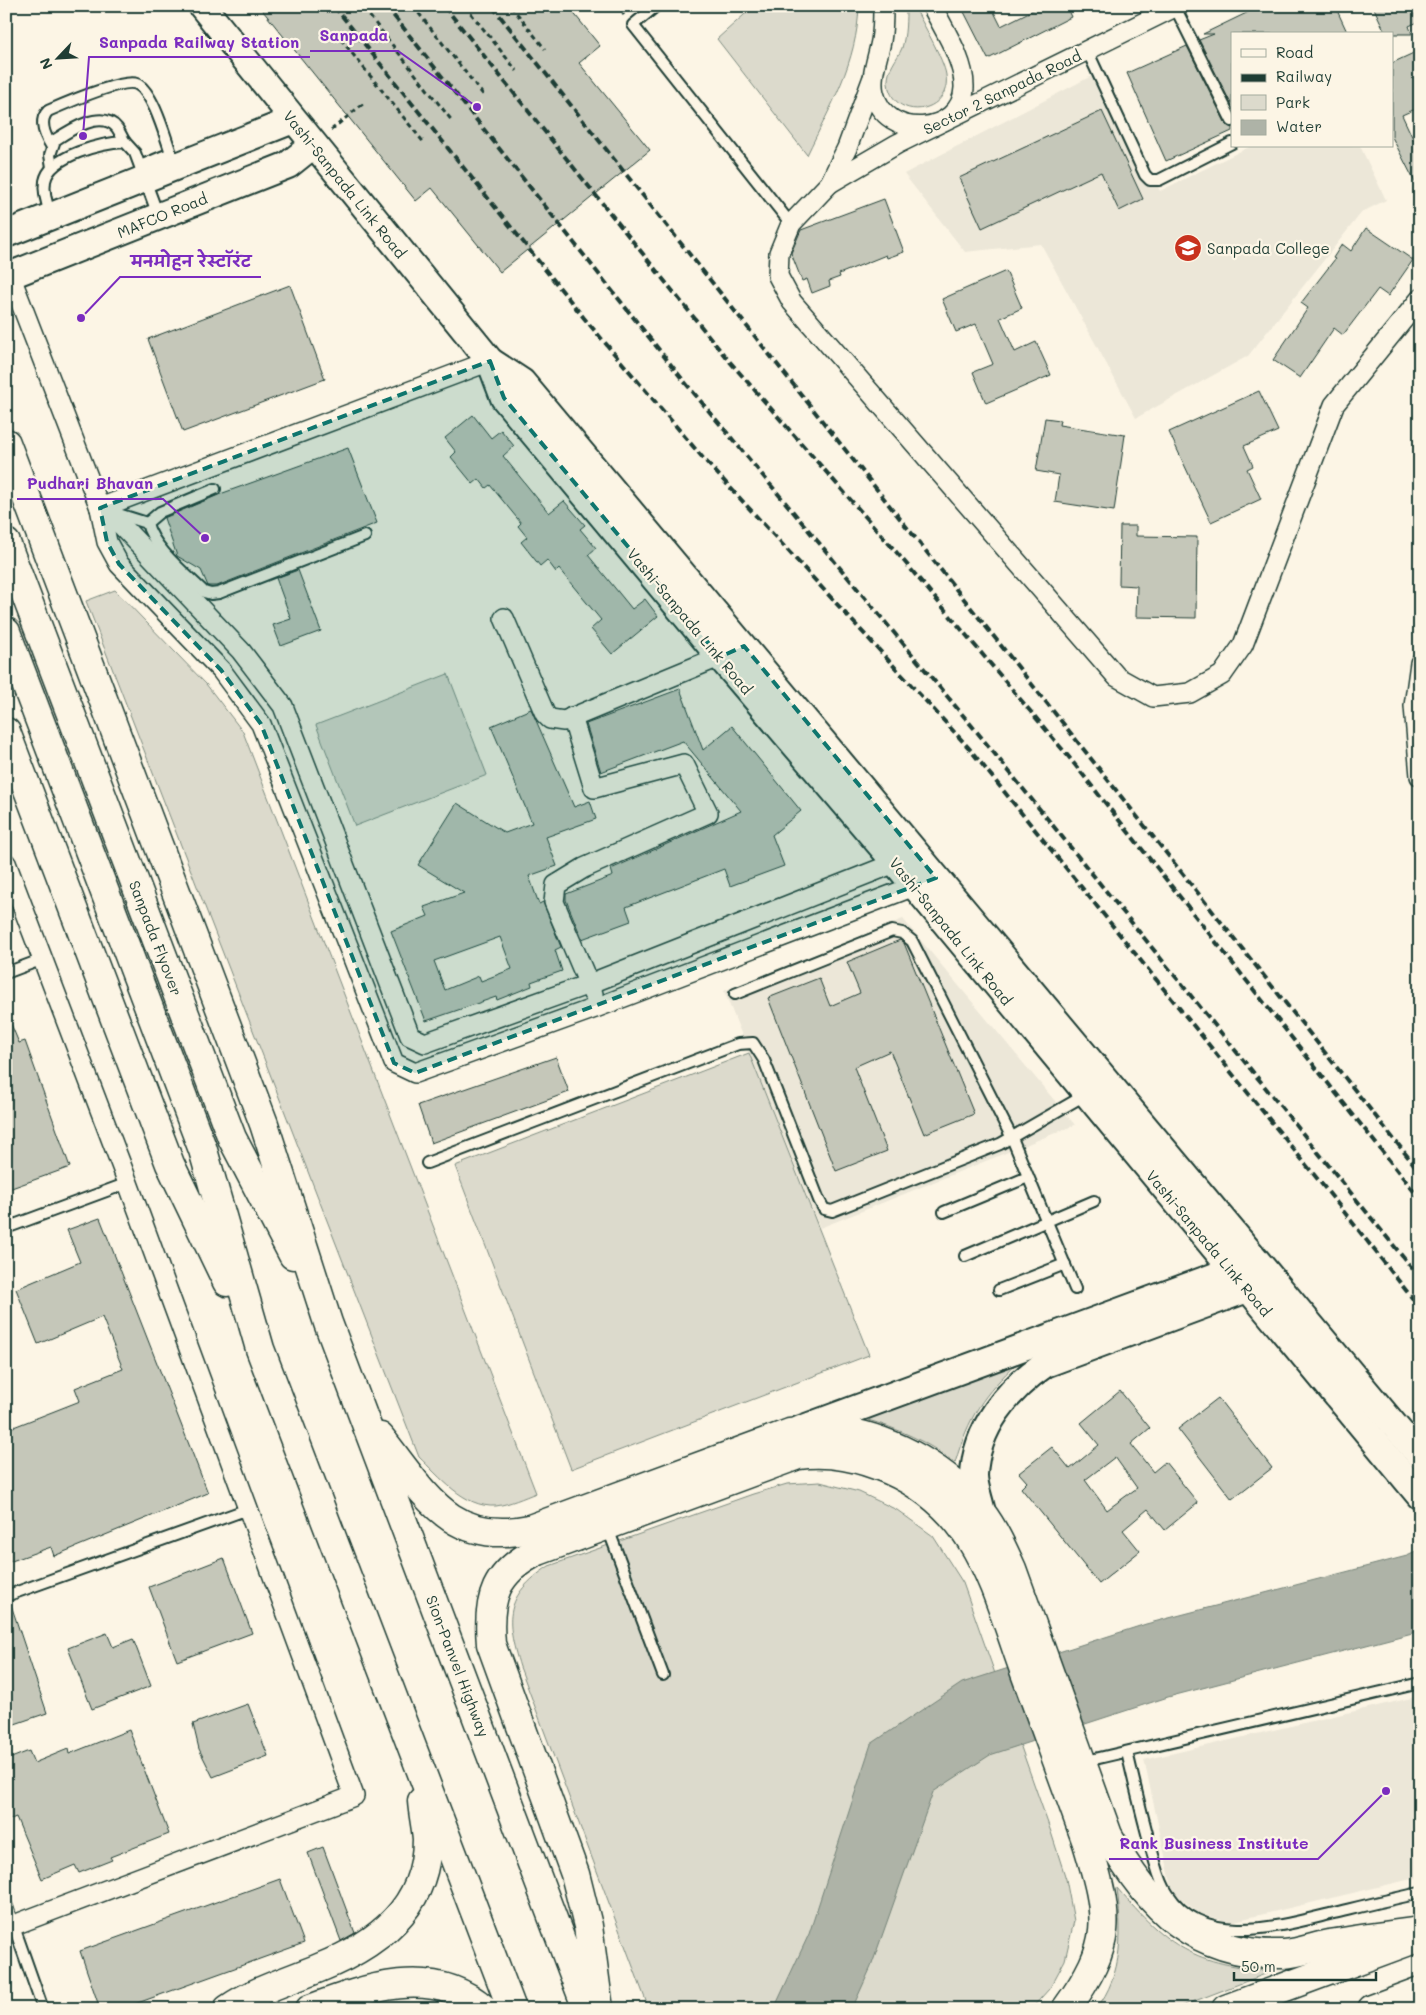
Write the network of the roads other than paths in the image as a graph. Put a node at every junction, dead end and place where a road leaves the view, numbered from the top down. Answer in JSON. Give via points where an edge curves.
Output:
{"nodes":[{"id":1,"x":202,"y":6,"type":"edge"},
{"id":2,"x":656,"y":6,"type":"edge"},
{"id":3,"x":883,"y":6,"type":"edge"},
{"id":4,"x":932,"y":6,"type":"edge"},
{"id":5,"x":1176,"y":7,"type":"edge"},
{"id":6,"x":1088,"y":50,"type":"junction"},
{"id":7,"x":963,"y":74,"type":"junction"},
{"id":8,"x":872,"y":80,"type":"junction"},
{"id":9,"x":1010,"y":88,"type":"junction"},
{"id":10,"x":293,"y":120,"type":"junction"},
{"id":11,"x":1231,"y":120,"type":"edge"},
{"id":12,"x":944,"y":121,"type":"junction"},
{"id":13,"x":125,"y":142,"type":"junction"},
{"id":14,"x":1231,"y":144,"type":"edge"},
{"id":15,"x":313,"y":145,"type":"junction"},
{"id":16,"x":52,"y":147,"type":"junction"},
{"id":17,"x":52,"y":167,"type":"junction"},
{"id":18,"x":142,"y":173,"type":"junction"},
{"id":19,"x":830,"y":183,"type":"junction"},
{"id":20,"x":51,"y":216,"type":"junction"},
{"id":21,"x":158,"y":217,"type":"junction"},
{"id":22,"x":791,"y":224,"type":"junction"},
{"id":23,"x":6,"y":234,"type":"edge"},
{"id":24,"x":8,"y":276,"type":"edge"},
{"id":25,"x":1420,"y":299,"type":"edge"},
{"id":26,"x":490,"y":361,"type":"junction"},
{"id":27,"x":7,"y":448,"type":"edge"},
{"id":28,"x":215,"y":489,"type":"dead end"},
{"id":29,"x":100,"y":508,"type":"junction"},
{"id":30,"x":148,"y":523,"type":"junction"},
{"id":31,"x":365,"y":536,"type":"dead end"},
{"id":32,"x":6,"y":543,"type":"edge"},
{"id":33,"x":504,"y":618,"type":"dead end"},
{"id":34,"x":6,"y":632,"type":"edge"},
{"id":35,"x":744,"y":646,"type":"junction"},
{"id":36,"x":720,"y":657,"type":"junction"},
{"id":37,"x":1420,"y":663,"type":"edge"},
{"id":38,"x":572,"y":718,"type":"junction"},
{"id":39,"x":6,"y":732,"type":"edge"},
{"id":40,"x":1420,"y":776,"type":"edge"},
{"id":41,"x":906,"y":858,"type":"junction"},
{"id":42,"x":6,"y":863,"type":"edge"},
{"id":43,"x":925,"y":882,"type":"junction"},
{"id":44,"x":43,"y":959,"type":"junction"},
{"id":45,"x":6,"y":973,"type":"edge"},
{"id":46,"x":588,"y":984,"type":"junction"},
{"id":47,"x":734,"y":994,"type":"dead end"},
{"id":48,"x":598,"y":1007,"type":"junction"},
{"id":49,"x":1086,"y":1095,"type":"junction"},
{"id":50,"x":1012,"y":1138,"type":"junction"},
{"id":51,"x":427,"y":1163,"type":"dead end"},
{"id":52,"x":1028,"y":1177,"type":"junction"},
{"id":53,"x":128,"y":1183,"type":"junction"},
{"id":54,"x":1094,"y":1201,"type":"dead end"},
{"id":55,"x":944,"y":1212,"type":"dead end"},
{"id":56,"x":1047,"y":1222,"type":"junction"},
{"id":57,"x":6,"y":1228,"type":"edge"},
{"id":58,"x":965,"y":1256,"type":"dead end"},
{"id":59,"x":1065,"y":1264,"type":"junction"},
{"id":60,"x":1260,"y":1265,"type":"junction"},
{"id":61,"x":1240,"y":1280,"type":"junction"},
{"id":62,"x":1075,"y":1289,"type":"dead end"},
{"id":63,"x":999,"y":1290,"type":"dead end"},
{"id":64,"x":328,"y":1323,"type":"junction"},
{"id":65,"x":1320,"y":1336,"type":"junction"},
{"id":66,"x":260,"y":1349,"type":"junction"},
{"id":67,"x":1300,"y":1353,"type":"junction"},
{"id":68,"x":364,"y":1416,"type":"junction"},
{"id":69,"x":794,"y":1444,"type":"junction"},
{"id":70,"x":1420,"y":1456,"type":"edge"},
{"id":71,"x":1420,"y":1496,"type":"edge"},
{"id":72,"x":248,"y":1509,"type":"junction"},
{"id":73,"x":982,"y":1513,"type":"junction"},
{"id":74,"x":606,"y":1526,"type":"junction"},
{"id":75,"x":1001,"y":1573,"type":"junction"},
{"id":76,"x":6,"y":1596,"type":"edge"},
{"id":77,"x":663,"y":1675,"type":"dead end"},
{"id":78,"x":1420,"y":1683,"type":"edge"},
{"id":79,"x":1069,"y":1751,"type":"junction"},
{"id":80,"x":1127,"y":1752,"type":"junction"},
{"id":81,"x":417,"y":1760,"type":"junction"},
{"id":82,"x":1420,"y":1893,"type":"edge"},
{"id":83,"x":6,"y":1904,"type":"edge"},
{"id":84,"x":14,"y":1925,"type":"junction"},
{"id":85,"x":1420,"y":1931,"type":"edge"},
{"id":86,"x":1420,"y":1937,"type":"edge"},
{"id":87,"x":1420,"y":1991,"type":"edge"},
{"id":88,"x":1420,"y":2002,"type":"edge"},
{"id":89,"x":43,"y":2009,"type":"edge"},
{"id":90,"x":228,"y":2009,"type":"edge"},
{"id":91,"x":310,"y":2009,"type":"edge"},
{"id":92,"x":484,"y":2009,"type":"edge"},
{"id":93,"x":512,"y":2009,"type":"edge"},
{"id":94,"x":587,"y":2009,"type":"edge"},
{"id":95,"x":599,"y":2009,"type":"edge"},
{"id":96,"x":1066,"y":2009,"type":"edge"},
{"id":97,"x":1226,"y":2009,"type":"edge"},
{"id":98,"x":1372,"y":2009,"type":"edge"},
{"id":99,"x":1408,"y":2009,"type":"edge"}],
"edges":[{"from":1,"to":10,"type":"main road","name":"Vashi-Sanpada Link Road"},
{"from":2,"to":22,"type":"lane","via":[[632,25]]},
{"from":3,"to":8,"type":"street","via":[[882,38]]},
{"from":4,"to":7,"type":"street"},
{"from":5,"to":6,"type":"street","name":"Sector 2 Sanpada Road"},
{"from":5,"to":11,"type":"lane"},
{"from":6,"to":9,"type":"street","name":"Sector 2 Sanpada Road"},
{"from":6,"to":14,"type":"lane","via":[[1144,175],[1150,180],[1159,180]]},
{"from":7,"to":9,"type":"street","via":[[982,90]]},
{"from":7,"to":12,"type":"street","via":[[964,89],[960,101]]},
{"from":8,"to":12,"type":"street","via":[[874,95],[889,118],[912,128]]},
{"from":8,"to":19,"type":"street","via":[[847,148]]},
{"from":9,"to":12,"type":"street","name":"Sector 2 Sanpada Road"},
{"from":10,"to":15,"type":"main road","name":"Vashi-Sanpada Link Road"},
{"from":10,"to":18,"type":"main road"},
{"from":12,"to":19,"type":"street","name":"Sector 2 Sanpada Road"},
{"from":13,"to":16,"type":"lane","via":[[117,127],[97,120],[67,131],[55,140]]},
{"from":13,"to":17,"type":"lane","via":[[106,143]]},
{"from":13,"to":18,"type":"lane","via":[[135,153]]},
{"from":15,"to":21,"type":"main road","name":"MAFCO Road","via":[[288,165]]},
{"from":15,"to":26,"type":"main road","name":"Vashi-Sanpada Link Road"},
{"from":16,"to":17,"type":"lane"},
{"from":16,"to":18,"type":"lane","via":[[43,123],[48,110],[104,89],[131,83],[138,85],[155,108],[171,153]]},
{"from":17,"to":20,"type":"lane","via":[[45,180],[45,198]]},
{"from":18,"to":20,"type":"main road"},
{"from":18,"to":21,"type":"lane"},
{"from":19,"to":22,"type":"street"},
{"from":20,"to":23,"type":"main road"},
{"from":21,"to":24,"type":"main road","name":"MAFCO Road"},
{"from":22,"to":25,"type":"street","via":[[779,253],[778,276],[792,302],[1117,677],[1153,697],[1190,693],[1222,675],[1243,645],[1334,405]]},
{"from":24,"to":29,"type":"street"},
{"from":26,"to":29,"type":"street"},
{"from":26,"to":35,"type":"main road","name":"Vashi-Sanpada Link Road","via":[[522,382]]},
{"from":26,"to":36,"type":"main road","name":"Vashi-Sanpada Link Road","via":[[504,398]]},
{"from":27,"to":64,"type":"main road","via":[[264,1124]]},
{"from":28,"to":30,"type":"lane","via":[[160,512]]},
{"from":29,"to":30,"type":"lane"},
{"from":29,"to":46,"type":"street","via":[[122,526],[240,651],[283,706],[410,1036],[424,1042]]},
{"from":29,"to":48,"type":"street","via":[[107,542],[119,564],[221,670],[261,724],[394,1063],[415,1073]]},
{"from":30,"to":31,"type":"lane","via":[[149,532],[159,545],[204,592],[211,594]]},
{"from":32,"to":64,"type":"main road","name":"Sanpada Flyover","via":[[232,1138]]},
{"from":33,"to":38,"type":"street","via":[[545,714],[555,721]]},
{"from":34,"to":66,"type":"main road","name":"Sanpada Flyover","via":[[203,1150]]},
{"from":35,"to":36,"type":"street"},
{"from":35,"to":41,"type":"main road","name":"Vashi-Sanpada Link Road"},
{"from":36,"to":38,"type":"street"},
{"from":36,"to":41,"type":"main road","name":"Vashi-Sanpada Link Road"},
{"from":37,"to":40,"type":"street","via":[[1414,706]]},
{"from":38,"to":46,"type":"street","via":[[594,788],[684,764],[708,813],[584,868],[556,885],[554,902]]},
{"from":39,"to":66,"type":"main road","via":[[170,1164]]},
{"from":41,"to":43,"type":"main road","name":"Vashi-Sanpada Link Road"},
{"from":41,"to":46,"type":"street"},
{"from":42,"to":44,"type":"street"},
{"from":43,"to":48,"type":"street"},
{"from":43,"to":49,"type":"main road","name":"Vashi-Sanpada Link Road"},
{"from":43,"to":60,"type":"main road","name":"Vashi-Sanpada Link Road"},
{"from":44,"to":45,"type":"lane"},
{"from":44,"to":53,"type":"street"},
{"from":46,"to":48,"type":"street"},
{"from":47,"to":50,"type":"lane","via":[[892,931],[902,933],[919,951]]},
{"from":49,"to":50,"type":"lane"},
{"from":49,"to":61,"type":"main road","name":"Vashi-Sanpada Link Road"},
{"from":50,"to":51,"type":"lane","via":[[832,1211],[824,1209],[764,1060],[752,1043],[738,1044]]},
{"from":50,"to":52,"type":"lane"},
{"from":52,"to":55,"type":"lane"},
{"from":52,"to":56,"type":"lane"},
{"from":53,"to":57,"type":"lane"},
{"from":53,"to":72,"type":"street"},
{"from":54,"to":56,"type":"lane"},
{"from":56,"to":58,"type":"lane"},
{"from":56,"to":59,"type":"lane"},
{"from":59,"to":62,"type":"lane"},
{"from":59,"to":63,"type":"lane"},
{"from":60,"to":61,"type":"main road"},
{"from":60,"to":65,"type":"main road","name":"Vashi-Sanpada Link Road"},
{"from":61,"to":67,"type":"main road","name":"Vashi-Sanpada Link Road"},
{"from":61,"to":69,"type":"main road"},
{"from":61,"to":73,"type":"main road","via":[[1045,1364],[1023,1378],[990,1420],[978,1451],[974,1476]]},
{"from":64,"to":68,"type":"main road","name":"Sion-Panvel Highway"},
{"from":65,"to":67,"type":"main road"},
{"from":65,"to":70,"type":"main road","name":"Vashi-Sanpada Link Road"},
{"from":66,"to":81,"type":"main road"},
{"from":67,"to":71,"type":"main road","name":"Vashi-Sanpada Link Road"},
{"from":68,"to":69,"type":"main road","via":[[443,1512],[458,1523],[492,1534],[530,1529]]},
{"from":68,"to":94,"type":"main road","name":"Sion-Panvel Highway"},
{"from":69,"to":73,"type":"main road","via":[[816,1430],[842,1430],[882,1442],[915,1456],[946,1476]]},
{"from":69,"to":74,"type":"main road"},
{"from":69,"to":75,"type":"main road","via":[[862,1460],[904,1477],[949,1509],[980,1553]]},
{"from":72,"to":76,"type":"lane"},
{"from":72,"to":84,"type":"street","via":[[354,1796]]},
{"from":73,"to":75,"type":"main road","via":[[1000,1542]]},
{"from":74,"to":77,"type":"lane"},
{"from":74,"to":95,"type":"main road","via":[[538,1551],[509,1569],[495,1592],[490,1625],[497,1664],[575,1874],[588,1926]]},
{"from":75,"to":79,"type":"main road"},
{"from":78,"to":80,"type":"lane"},
{"from":79,"to":80,"type":"lane"},
{"from":79,"to":85,"type":"main road","via":[[1127,1870],[1148,1898],[1172,1919],[1211,1943],[1251,1952],[1285,1954]]},
{"from":79,"to":96,"type":"main road","via":[[1105,1919],[1102,1944],[1087,1980]]},
{"from":80,"to":82,"type":"lane","via":[[1160,1876],[1168,1894],[1197,1919],[1234,1929],[1270,1928]]},
{"from":81,"to":90,"type":"main road","via":[[426,1840],[423,1872],[413,1898],[400,1917],[381,1935],[356,1950],[245,1998]]},
{"from":81,"to":93,"type":"main road"},
{"from":83,"to":84,"type":"lane"},
{"from":84,"to":89,"type":"lane"},
{"from":86,"to":97,"type":"main road"},
{"from":87,"to":98,"type":"main road"},
{"from":88,"to":99,"type":"main road"},
{"from":91,"to":92,"type":"main road","via":[[374,1988],[429,1983],[451,1989],[476,2001]]}]}
